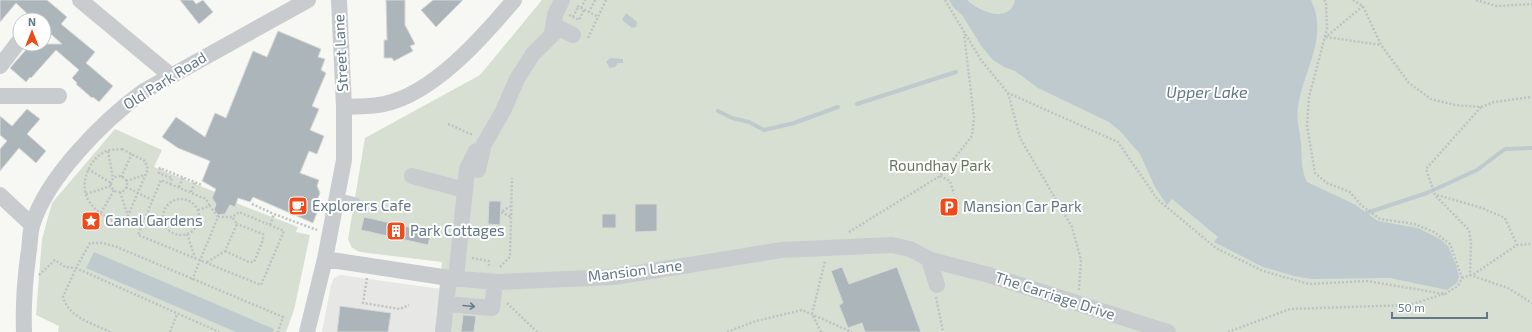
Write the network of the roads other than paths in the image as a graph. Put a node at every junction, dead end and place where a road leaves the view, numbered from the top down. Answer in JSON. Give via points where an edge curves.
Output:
{"nodes":[{"id":1,"x":80,"y":0,"type":"edge"},
{"id":2,"x":308,"y":0,"type":"edge"},
{"id":3,"x":339,"y":0,"type":"edge"},
{"id":4,"x":514,"y":0,"type":"edge"},
{"id":5,"x":567,"y":6,"type":"edge"},
{"id":6,"x":552,"y":33,"type":"junction"},
{"id":7,"x":573,"y":34,"type":"road end"},
{"id":8,"x":12,"y":50,"type":"edge"},
{"id":9,"x":0,"y":66,"type":"edge"},
{"id":10,"x":170,"y":75,"type":"junction"},
{"id":11,"x":0,"y":96,"type":"edge"},
{"id":12,"x":59,"y":96,"type":"dead end"},
{"id":13,"x":344,"y":107,"type":"junction"},
{"id":14,"x":484,"y":144,"type":"junction"},
{"id":15,"x":478,"y":170,"type":"dead end"},
{"id":16,"x":412,"y":176,"type":"dead end"},
{"id":17,"x":465,"y":190,"type":"junction"},
{"id":18,"x":0,"y":195,"type":"edge"},
{"id":19,"x":337,"y":201,"type":"junction"},
{"id":20,"x":354,"y":204,"type":"dead end"},
{"id":21,"x":32,"y":226,"type":"junction"},
{"id":22,"x":325,"y":259,"type":"junction"},
{"id":23,"x":936,"y":261,"type":"junction"},
{"id":24,"x":452,"y":278,"type":"junction"},
{"id":25,"x":496,"y":282,"type":"junction"},
{"id":26,"x":938,"y":285,"type":"road end"},
{"id":27,"x":446,"y":304,"type":"junction"},
{"id":28,"x":24,"y":332,"type":"edge"},
{"id":29,"x":307,"y":332,"type":"edge"},
{"id":30,"x":442,"y":332,"type":"edge"},
{"id":31,"x":1168,"y":332,"type":"edge"}],
"edges":[{"from":1,"to":10,"type":"street"},
{"from":2,"to":10,"type":"street","name":"Old Park Road"},
{"from":3,"to":13,"type":"street","name":"Street Lane"},
{"from":4,"to":13,"type":"street","via":[[487,33],[449,68],[413,93],[384,104]]},
{"from":5,"to":6,"type":"street","via":[[555,15]]},
{"from":6,"to":7,"type":"street","via":[[559,28]]},
{"from":6,"to":14,"type":"street","via":[[524,66]]},
{"from":8,"to":9,"type":"street"},
{"from":10,"to":21,"type":"street","name":"Old Park Road","via":[[119,109],[80,149],[48,193]]},
{"from":11,"to":12,"type":"street"},
{"from":13,"to":19,"type":"street","name":"Street Lane","via":[[344,160]]},
{"from":14,"to":15,"type":"street"},
{"from":14,"to":17,"type":"street","via":[[473,155],[467,169]]},
{"from":16,"to":17,"type":"street"},
{"from":17,"to":24,"type":"street"},
{"from":18,"to":21,"type":"street"},
{"from":19,"to":20,"type":"street"},
{"from":19,"to":22,"type":"street","name":"Street Lane"},
{"from":21,"to":28,"type":"street","name":"Old Park Road","via":[[25,276]]},
{"from":22,"to":24,"type":"street","name":"Mansion Lane"},
{"from":22,"to":29,"type":"street","name":"Street Lane"},
{"from":23,"to":25,"type":"street","name":"Mansion Lane","via":[[910,249],[892,245],[782,250],[614,277]]},
{"from":23,"to":26,"type":"street"},
{"from":23,"to":31,"type":"street","name":"The Carriage Drive","via":[[989,275]]},
{"from":24,"to":25,"type":"street","name":"Mansion Lane"},
{"from":24,"to":27,"type":"street"},
{"from":27,"to":25,"type":"street","one_way":true,"via":[[492,308]]},
{"from":27,"to":30,"type":"street"}]}
